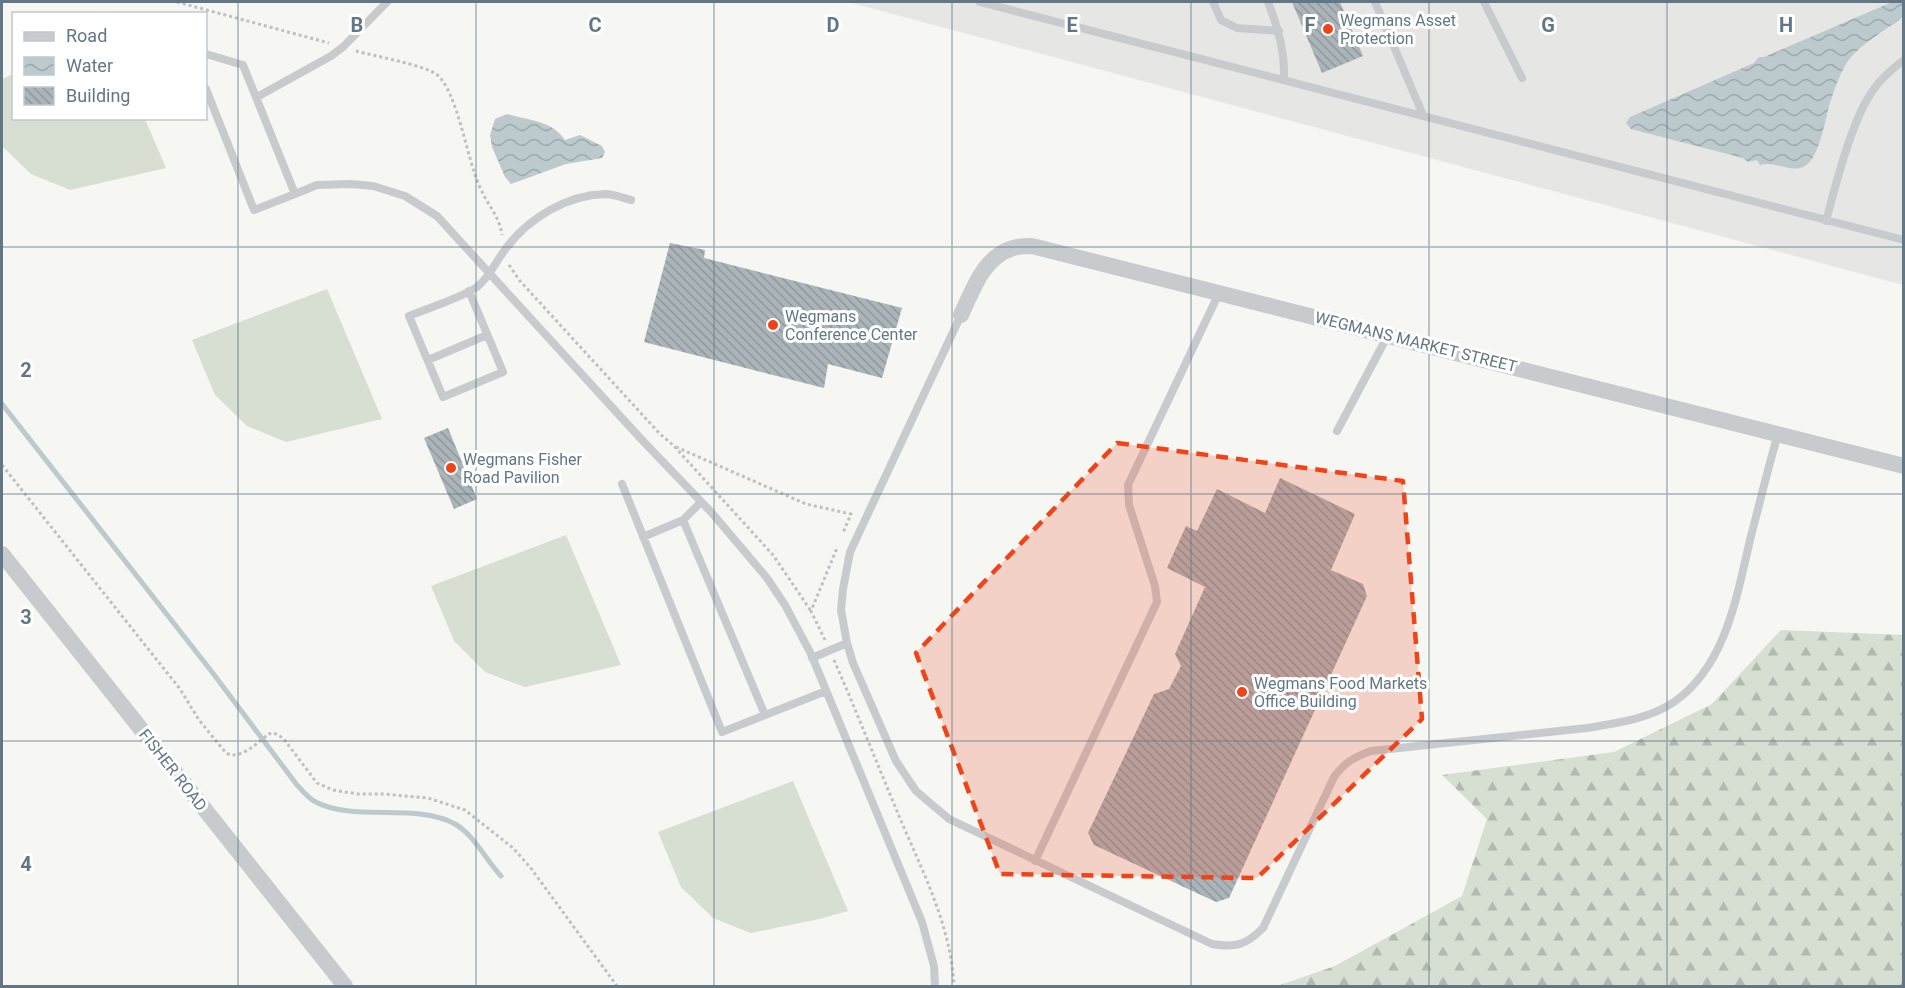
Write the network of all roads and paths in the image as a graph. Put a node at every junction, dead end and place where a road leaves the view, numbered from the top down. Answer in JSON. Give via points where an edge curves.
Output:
{"nodes":[{"id":1,"x":177,"y":2,"type":"edge"},
{"id":2,"x":387,"y":2,"type":"edge"},
{"id":3,"x":980,"y":2,"type":"edge"},
{"id":4,"x":1213,"y":2,"type":"edge"},
{"id":5,"x":1268,"y":2,"type":"edge"},
{"id":6,"x":1375,"y":2,"type":"edge"},
{"id":7,"x":1485,"y":2,"type":"edge"},
{"id":8,"x":1279,"y":31,"type":"junction"},
{"id":9,"x":343,"y":47,"type":"junction"},
{"id":10,"x":207,"y":54,"type":"edge"},
{"id":11,"x":1904,"y":60,"type":"edge"},
{"id":12,"x":1522,"y":78,"type":"dead end"},
{"id":13,"x":1284,"y":80,"type":"junction"},
{"id":14,"x":207,"y":92,"type":"edge"},
{"id":15,"x":256,"y":98,"type":"junction"},
{"id":16,"x":1423,"y":115,"type":"junction"},
{"id":17,"x":296,"y":194,"type":"junction"},
{"id":18,"x":632,"y":200,"type":"dead end"},
{"id":19,"x":1826,"y":221,"type":"junction"},
{"id":20,"x":1904,"y":240,"type":"edge"},
{"id":21,"x":505,"y":249,"type":"junction"},
{"id":22,"x":489,"y":272,"type":"junction"},
{"id":23,"x":469,"y":291,"type":"junction"},
{"id":24,"x":1219,"y":293,"type":"junction"},
{"id":25,"x":961,"y":315,"type":"joint"},
{"id":26,"x":487,"y":335,"type":"junction"},
{"id":27,"x":1388,"y":335,"type":"junction"},
{"id":28,"x":428,"y":360,"type":"junction"},
{"id":29,"x":1337,"y":431,"type":"dead end"},
{"id":30,"x":1778,"y":434,"type":"junction"},
{"id":31,"x":2,"y":465,"type":"edge"},
{"id":32,"x":1904,"y":466,"type":"edge"},
{"id":33,"x":622,"y":484,"type":"dead end"},
{"id":34,"x":701,"y":502,"type":"junction"},
{"id":35,"x":683,"y":520,"type":"junction"},
{"id":36,"x":644,"y":537,"type":"junction"},
{"id":37,"x":2,"y":554,"type":"edge"},
{"id":38,"x":811,"y":611,"type":"dead end"},
{"id":39,"x":847,"y":643,"type":"junction"},
{"id":40,"x":812,"y":658,"type":"junction"},
{"id":41,"x":826,"y":691,"type":"junction"},
{"id":42,"x":765,"y":715,"type":"junction"},
{"id":43,"x":1035,"y":861,"type":"junction"},
{"id":44,"x":345,"y":987,"type":"edge"},
{"id":45,"x":617,"y":987,"type":"edge"},
{"id":46,"x":935,"y":987,"type":"edge"}],
"edges":[{"from":1,"to":9,"type":"path"},
{"from":2,"to":9,"type":"lane"},
{"from":3,"to":13,"type":"lane"},
{"from":4,"to":8,"type":"lane","via":[[1221,20],[1237,28]]},
{"from":5,"to":8,"type":"lane"},
{"from":6,"to":16,"type":"lane"},
{"from":7,"to":12,"type":"lane"},
{"from":8,"to":13,"type":"lane"},
{"from":9,"to":15,"type":"lane"},
{"from":9,"to":21,"type":"path","via":[[430,71],[443,81],[461,123],[471,166],[501,227]]},
{"from":10,"to":15,"type":"lane","via":[[243,65]]},
{"from":11,"to":19,"type":"lane","via":[[1887,73],[1862,107]]},
{"from":13,"to":16,"type":"lane"},
{"from":14,"to":17,"type":"lane","via":[[254,210]]},
{"from":15,"to":17,"type":"lane"},
{"from":16,"to":19,"type":"lane"},
{"from":17,"to":22,"type":"lane","via":[[317,185],[351,184],[405,196],[437,216]]},
{"from":18,"to":21,"type":"lane","via":[[607,194],[558,206],[535,219]]},
{"from":19,"to":20,"type":"lane"},
{"from":21,"to":22,"type":"lane"},
{"from":21,"to":38,"type":"path","via":[[508,263],[520,281],[773,555]]},
{"from":22,"to":23,"type":"lane"},
{"from":22,"to":34,"type":"lane"},
{"from":23,"to":26,"type":"lane"},
{"from":23,"to":28,"type":"lane","via":[[410,315]]},
{"from":24,"to":25,"type":"street","name":"WEGMANS MARKET STREET","via":[[1032,246],[1013,248],[994,257],[981,273]]},
{"from":24,"to":27,"type":"street","name":"WEGMANS MARKET STREET"},
{"from":24,"to":43,"type":"lane","via":[[1128,484],[1128,505],[1157,602]]},
{"from":25,"to":39,"type":"lane","via":[[850,552],[841,610]]},
{"from":26,"to":28,"type":"lane"},
{"from":26,"to":28,"type":"lane","via":[[502,372],[443,397]]},
{"from":27,"to":29,"type":"lane"},
{"from":27,"to":30,"type":"street","name":"WEGMANS MARKET STREET"},
{"from":30,"to":32,"type":"street","name":"WEGMANS MARKET STREET"},
{"from":30,"to":43,"type":"lane","via":[[1724,635],[1703,674],[1673,703],[1639,717],[1587,728],[1371,751],[1356,756],[1334,777],[1263,928],[1241,944],[1212,944]]},
{"from":31,"to":45,"type":"path","via":[[226,753],[240,754],[269,734],[278,734],[324,787],[446,802],[465,810],[513,848],[544,884]]},
{"from":33,"to":36,"type":"lane"},
{"from":34,"to":35,"type":"lane"},
{"from":34,"to":40,"type":"lane","via":[[766,578],[798,626]]},
{"from":35,"to":36,"type":"lane"},
{"from":35,"to":42,"type":"lane"},
{"from":36,"to":42,"type":"lane","via":[[722,732]]},
{"from":37,"to":44,"type":"street","name":"FISHER ROAD"},
{"from":39,"to":40,"type":"lane"},
{"from":39,"to":43,"type":"lane","via":[[896,761],[916,791],[949,819]]},
{"from":40,"to":41,"type":"lane"},
{"from":41,"to":42,"type":"lane"},
{"from":41,"to":46,"type":"lane","via":[[922,922],[934,966]]}]}
